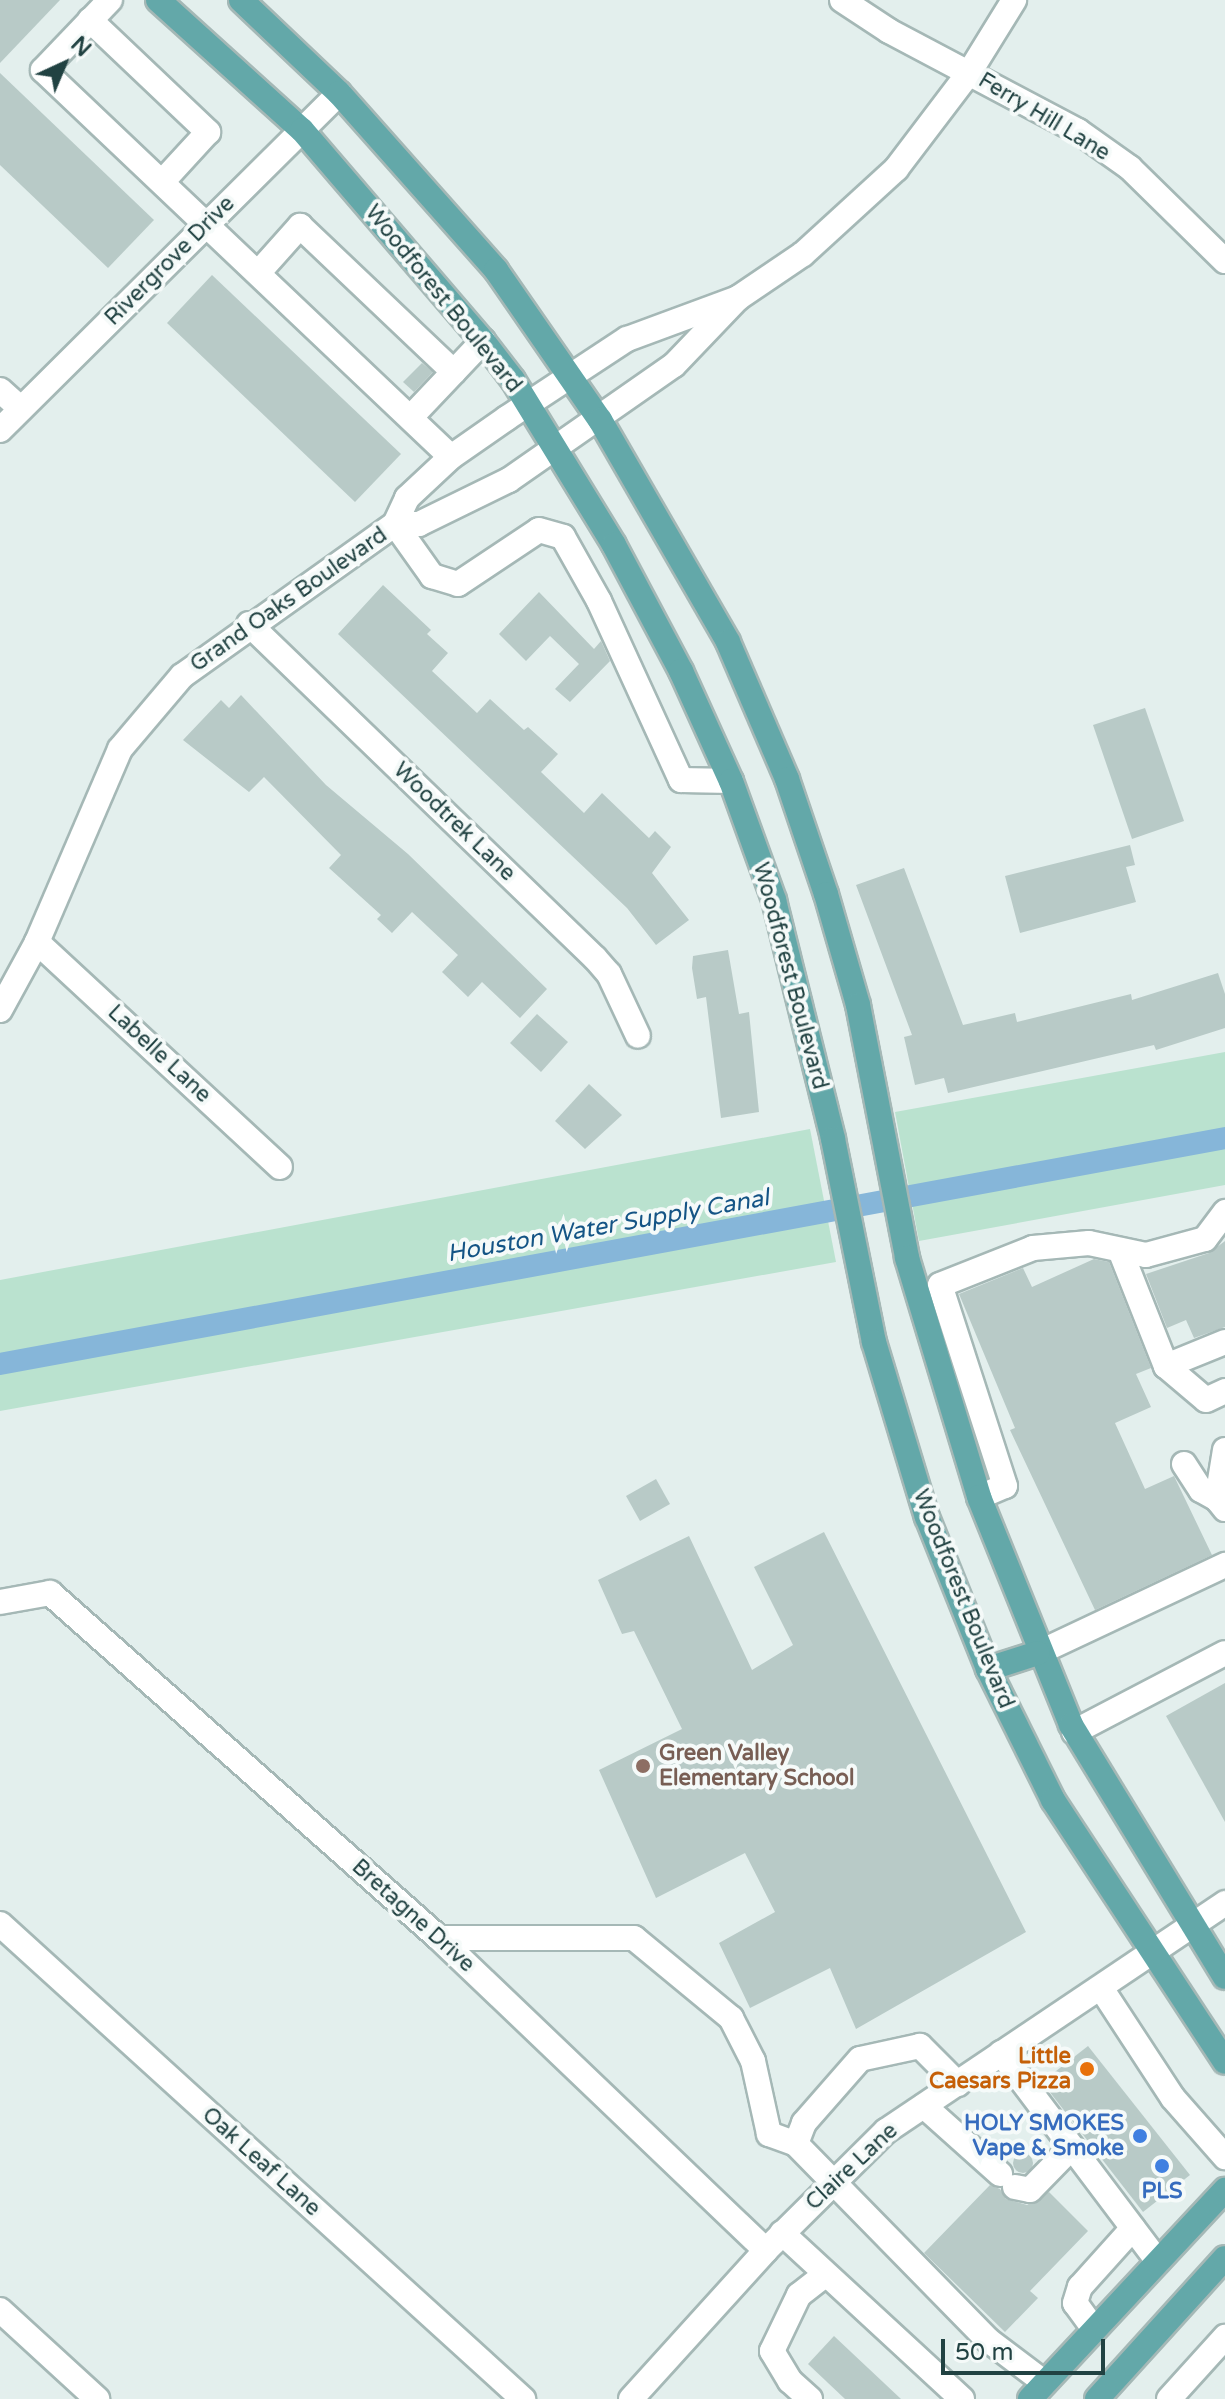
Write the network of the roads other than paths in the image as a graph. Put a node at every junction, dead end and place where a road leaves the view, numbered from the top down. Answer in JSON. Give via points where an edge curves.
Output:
{"nodes":[{"id":1,"x":110,"y":0,"type":"edge"},
{"id":2,"x":158,"y":0,"type":"edge"},
{"id":3,"x":241,"y":0,"type":"edge"},
{"id":4,"x":842,"y":0,"type":"edge"},
{"id":5,"x":1014,"y":0,"type":"edge"},
{"id":6,"x":90,"y":20,"type":"junction"},
{"id":7,"x":969,"y":73,"type":"junction"},
{"id":8,"x":339,"y":93,"type":"junction"},
{"id":9,"x":302,"y":130,"type":"junction"},
{"id":10,"x":163,"y":181,"type":"junction"},
{"id":11,"x":207,"y":222,"type":"junction"},
{"id":12,"x":1225,"y":261,"type":"edge"},
{"id":13,"x":259,"y":272,"type":"junction"},
{"id":14,"x":738,"y":298,"type":"junction"},
{"id":15,"x":483,"y":341,"type":"junction"},
{"id":16,"x":454,"y":372,"type":"junction"},
{"id":17,"x":571,"y":375,"type":"junction"},
{"id":18,"x":0,"y":390,"type":"edge"},
{"id":19,"x":528,"y":405,"type":"junction"},
{"id":20,"x":21,"y":409,"type":"junction"},
{"id":21,"x":411,"y":417,"type":"junction"},
{"id":22,"x":600,"y":420,"type":"junction"},
{"id":23,"x":0,"y":430,"type":"edge"},
{"id":24,"x":555,"y":449,"type":"junction"},
{"id":25,"x":451,"y":457,"type":"junction"},
{"id":26,"x":595,"y":515,"type":"junction"},
{"id":27,"x":395,"y":524,"type":"junction"},
{"id":28,"x":563,"y":537,"type":"junction"},
{"id":29,"x":632,"y":576,"type":"junction"},
{"id":30,"x":599,"y":601,"type":"junction"},
{"id":31,"x":249,"y":624,"type":"junction"},
{"id":32,"x":731,"y":781,"type":"junction"},
{"id":33,"x":37,"y":942,"type":"junction"},
{"id":34,"x":0,"y":1010,"type":"edge"},
{"id":35,"x":638,"y":1036,"type":"dead end"},
{"id":36,"x":280,"y":1167,"type":"dead end"},
{"id":37,"x":1225,"y":1212,"type":"edge"},
{"id":38,"x":1120,"y":1250,"type":"junction"},
{"id":39,"x":1225,"y":1342,"type":"edge"},
{"id":40,"x":1166,"y":1366,"type":"junction"},
{"id":41,"x":1225,"y":1391,"type":"edge"},
{"id":42,"x":1225,"y":1450,"type":"edge"},
{"id":43,"x":1184,"y":1464,"type":"dead end"},
{"id":44,"x":979,"y":1497,"type":"junction"},
{"id":45,"x":1221,"y":1504,"type":"edge"},
{"id":46,"x":1225,"y":1565,"type":"edge"},
{"id":47,"x":0,"y":1602,"type":"edge"},
{"id":48,"x":1038,"y":1653,"type":"junction"},
{"id":49,"x":1225,"y":1653,"type":"edge"},
{"id":50,"x":988,"y":1669,"type":"junction"},
{"id":51,"x":1074,"y":1732,"type":"junction"},
{"id":52,"x":1225,"y":1903,"type":"edge"},
{"id":53,"x":0,"y":1924,"type":"edge"},
{"id":54,"x":1192,"y":1926,"type":"junction"},
{"id":55,"x":439,"y":1938,"type":"junction"},
{"id":56,"x":1151,"y":1954,"type":"junction"},
{"id":57,"x":1225,"y":1977,"type":"edge"},
{"id":58,"x":1101,"y":1988,"type":"junction"},
{"id":59,"x":1001,"y":2053,"type":"junction"},
{"id":60,"x":1225,"y":2062,"type":"edge"},
{"id":61,"x":958,"y":2084,"type":"junction"},
{"id":62,"x":924,"y":2106,"type":"junction"},
{"id":63,"x":796,"y":2144,"type":"junction"},
{"id":64,"x":1072,"y":2147,"type":"junction"},
{"id":65,"x":1225,"y":2157,"type":"edge"},
{"id":66,"x":831,"y":2182,"type":"junction"},
{"id":67,"x":1225,"y":2190,"type":"edge"},
{"id":68,"x":1133,"y":2228,"type":"junction"},
{"id":69,"x":774,"y":2242,"type":"junction"},
{"id":70,"x":1225,"y":2258,"type":"edge"},
{"id":71,"x":1158,"y":2261,"type":"junction"},
{"id":72,"x":825,"y":2275,"type":"junction"},
{"id":73,"x":0,"y":2310,"type":"edge"},
{"id":74,"x":1094,"y":2329,"type":"junction"},
{"id":75,"x":1225,"y":2337,"type":"edge"},
{"id":76,"x":1038,"y":2391,"type":"edge"},
{"id":77,"x":97,"y":2399,"type":"edge"},
{"id":78,"x":523,"y":2399,"type":"edge"},
{"id":79,"x":631,"y":2399,"type":"edge"},
{"id":80,"x":810,"y":2399,"type":"edge"},
{"id":81,"x":962,"y":2399,"type":"edge"},
{"id":82,"x":1097,"y":2399,"type":"edge"},
{"id":83,"x":1169,"y":2399,"type":"edge"}],
"edges":[{"from":1,"to":6,"type":"street"},
{"from":2,"to":9,"type":"main road","name":"Woodforest Boulevard"},
{"from":3,"to":8,"type":"main road"},
{"from":4,"to":7,"type":"street","name":"Ferry Hill Lane"},
{"from":5,"to":7,"type":"street","name":"Grand Oaks Boulevard"},
{"from":6,"to":10,"type":"street","via":[[208,132]]},
{"from":6,"to":10,"type":"street","via":[[43,70]]},
{"from":7,"to":12,"type":"street","name":"Ferry Hill Lane","via":[[1078,131],[1130,168]]},
{"from":7,"to":14,"type":"street","name":"Grand Oaks Boulevard","via":[[896,169],[852,214]]},
{"from":8,"to":9,"type":"street","name":"Rivergrove Drive"},
{"from":8,"to":17,"type":"main road","via":[[496,270]]},
{"from":9,"to":11,"type":"street","name":"Rivergrove Drive"},
{"from":9,"to":15,"type":"main road","name":"Woodforest Boulevard"},
{"from":10,"to":11,"type":"street"},
{"from":11,"to":13,"type":"street"},
{"from":11,"to":20,"type":"street","name":"Rivergrove Drive"},
{"from":13,"to":16,"type":"street","via":[[300,226]]},
{"from":13,"to":21,"type":"street"},
{"from":14,"to":17,"type":"street","name":"Grand Oaks Boulevard","via":[[627,339]]},
{"from":14,"to":22,"type":"street","name":"Grand Oaks Boulevard","via":[[674,365]]},
{"from":15,"to":16,"type":"street"},
{"from":15,"to":19,"type":"main road","name":"Woodforest Boulevard"},
{"from":16,"to":21,"type":"street"},
{"from":17,"to":19,"type":"street","name":"Grand Oaks Boulevard"},
{"from":17,"to":22,"type":"main road"},
{"from":18,"to":20,"type":"street"},
{"from":19,"to":24,"type":"main road","name":"Woodforest Boulevard"},
{"from":19,"to":25,"type":"street","name":"Grand Oaks Boulevard"},
{"from":20,"to":23,"type":"street","name":"Rivergrove Drive"},
{"from":21,"to":25,"type":"street"},
{"from":22,"to":24,"type":"street","name":"Grand Oaks Boulevard"},
{"from":22,"to":44,"type":"main road","via":[[728,642],[787,779],[858,1005],[907,1258]]},
{"from":24,"to":26,"type":"main road","name":"Woodforest Boulevard"},
{"from":24,"to":27,"type":"street","name":"Grand Oaks Boulevard","via":[[419,524]]},
{"from":25,"to":27,"type":"street","name":"Grand Oaks Boulevard","via":[[407,498]]},
{"from":26,"to":28,"type":"street"},
{"from":26,"to":29,"type":"main road","name":"Woodforest Boulevard"},
{"from":27,"to":28,"type":"street","via":[[432,576],[458,584],[539,530]]},
{"from":27,"to":31,"type":"street","name":"Grand Oaks Boulevard"},
{"from":28,"to":30,"type":"street"},
{"from":29,"to":30,"type":"street"},
{"from":29,"to":32,"type":"main road","name":"Woodforest Boulevard"},
{"from":30,"to":32,"type":"street","via":[[681,780]]},
{"from":31,"to":33,"type":"street","name":"Grand Oaks Boulevard","via":[[182,676],[120,749]]},
{"from":31,"to":35,"type":"street","name":"Woodtrek Lane","via":[[595,958],[620,993]]},
{"from":32,"to":50,"type":"main road","name":"Woodforest Boulevard","via":[[774,900],[894,1415],[927,1517]]},
{"from":33,"to":34,"type":"street","name":"Grand Oaks Boulevard"},
{"from":33,"to":36,"type":"street","name":"Labelle Lane"},
{"from":37,"to":38,"type":"street","via":[[1205,1239],[1146,1255]]},
{"from":38,"to":40,"type":"street"},
{"from":38,"to":44,"type":"street","via":[[1089,1243],[1033,1248],[940,1285],[1005,1486]]},
{"from":39,"to":40,"type":"street"},
{"from":40,"to":41,"type":"street","via":[[1206,1400]]},
{"from":42,"to":45,"type":"street"},
{"from":43,"to":45,"type":"street","via":[[1201,1490]]},
{"from":44,"to":48,"type":"main road"},
{"from":46,"to":48,"type":"street"},
{"from":47,"to":55,"type":"street","name":"Bretagne Drive","via":[[50,1593]]},
{"from":48,"to":50,"type":"main road"},
{"from":48,"to":51,"type":"main road"},
{"from":49,"to":51,"type":"street"},
{"from":50,"to":56,"type":"main road","name":"Woodforest Boulevard","via":[[1053,1800]]},
{"from":51,"to":54,"type":"main road"},
{"from":52,"to":54,"type":"street","name":"Claire Lane"},
{"from":53,"to":78,"type":"street","name":"Oak Leaf Lane"},
{"from":54,"to":56,"type":"street","name":"Claire Lane"},
{"from":54,"to":57,"type":"main road"},
{"from":55,"to":63,"type":"street","via":[[634,1938],[731,2018],[753,2061],[769,2134]]},
{"from":55,"to":69,"type":"street","name":"Bretagne Drive"},
{"from":56,"to":58,"type":"street","name":"Claire Lane"},
{"from":56,"to":60,"type":"main road","name":"Woodforest Boulevard"},
{"from":58,"to":59,"type":"street","name":"Claire Lane"},
{"from":58,"to":65,"type":"street","via":[[1173,2098]]},
{"from":59,"to":61,"type":"street","name":"Claire Lane"},
{"from":59,"to":64,"type":"street"},
{"from":61,"to":62,"type":"street","name":"Claire Lane"},
{"from":61,"to":63,"type":"street","via":[[920,2046],[860,2059],[804,2123]]},
{"from":62,"to":64,"type":"street","via":[[1007,2181],[1030,2190]]},
{"from":62,"to":66,"type":"street","name":"Claire Lane","via":[[886,2131]]},
{"from":63,"to":66,"type":"street"},
{"from":64,"to":68,"type":"street"},
{"from":66,"to":69,"type":"street","name":"Claire Lane"},
{"from":66,"to":76,"type":"street"},
{"from":67,"to":71,"type":"main road"},
{"from":68,"to":71,"type":"street"},
{"from":68,"to":74,"type":"street","via":[[1080,2287],[1075,2303]]},
{"from":69,"to":72,"type":"street","name":"Bretagne Drive"},
{"from":69,"to":79,"type":"street","name":"Claire Lane"},
{"from":70,"to":82,"type":"main road"},
{"from":71,"to":74,"type":"main road"},
{"from":72,"to":80,"type":"street","via":[[799,2295],[772,2351],[790,2381]]},
{"from":72,"to":81,"type":"street","name":"Bretagne Drive"},
{"from":73,"to":77,"type":"street"},
{"from":74,"to":76,"type":"main road"},
{"from":75,"to":83,"type":"street"}]}
